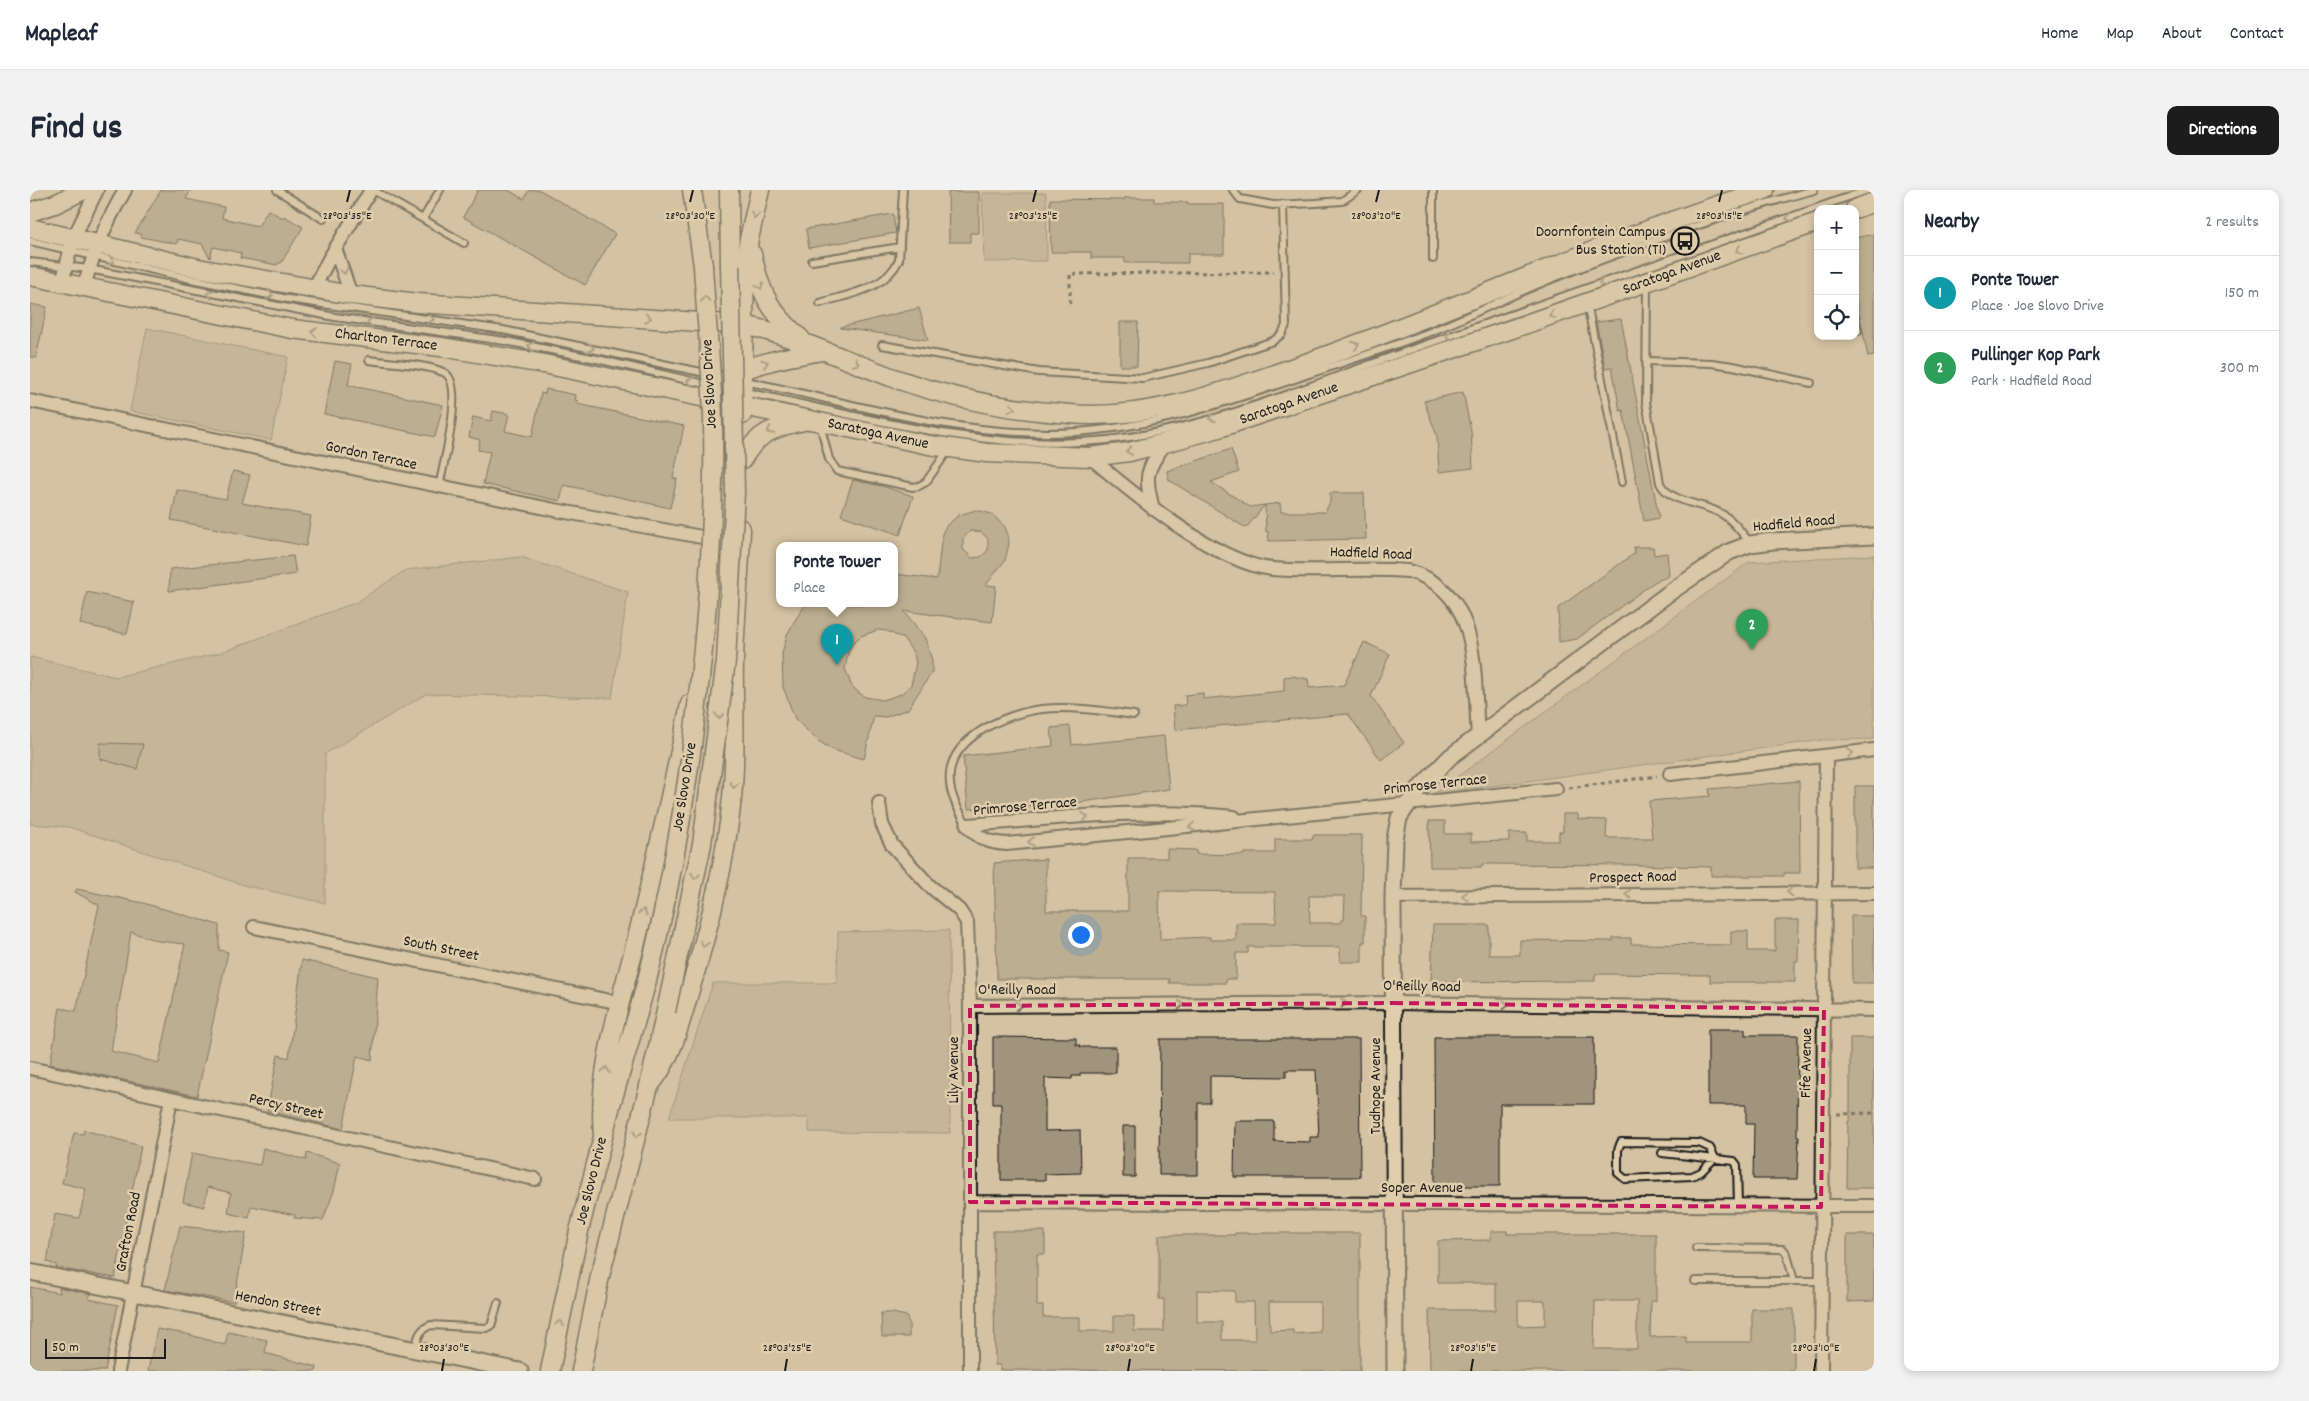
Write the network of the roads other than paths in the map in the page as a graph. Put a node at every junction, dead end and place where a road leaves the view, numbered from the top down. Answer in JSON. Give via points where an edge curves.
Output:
{"nodes":[{"id":1,"x":84,"y":190,"type":"edge"},
{"id":2,"x":96,"y":190,"type":"edge"},
{"id":3,"x":125,"y":190,"type":"edge"},
{"id":4,"x":278,"y":190,"type":"edge"},
{"id":5,"x":372,"y":190,"type":"edge"},
{"id":6,"x":440,"y":190,"type":"edge"},
{"id":7,"x":692,"y":190,"type":"edge"},
{"id":8,"x":729,"y":190,"type":"edge"},
{"id":9,"x":760,"y":190,"type":"edge"},
{"id":10,"x":903,"y":190,"type":"edge"},
{"id":11,"x":1233,"y":190,"type":"edge"},
{"id":12,"x":1358,"y":190,"type":"edge"},
{"id":13,"x":1433,"y":190,"type":"edge"},
{"id":14,"x":1765,"y":190,"type":"edge"},
{"id":15,"x":1814,"y":190,"type":"edge"},
{"id":16,"x":1868,"y":190,"type":"edge"},
{"id":17,"x":1874,"y":202,"type":"edge"},
{"id":18,"x":1283,"y":204,"type":"junction"},
{"id":19,"x":1859,"y":208,"type":"edge"},
{"id":20,"x":30,"y":212,"type":"edge"},
{"id":21,"x":323,"y":219,"type":"dead end"},
{"id":22,"x":423,"y":219,"type":"junction"},
{"id":23,"x":1814,"y":223,"type":"edge"},
{"id":24,"x":30,"y":228,"type":"edge"},
{"id":25,"x":749,"y":239,"type":"junction"},
{"id":26,"x":30,"y":241,"type":"edge"},
{"id":27,"x":464,"y":243,"type":"dead end"},
{"id":28,"x":72,"y":245,"type":"junction"},
{"id":29,"x":900,"y":247,"type":"junction"},
{"id":30,"x":335,"y":248,"type":"junction"},
{"id":31,"x":95,"y":251,"type":"junction"},
{"id":32,"x":1433,"y":258,"type":"dead end"},
{"id":33,"x":812,"y":261,"type":"dead end"},
{"id":34,"x":30,"y":262,"type":"edge"},
{"id":35,"x":66,"y":266,"type":"junction"},
{"id":36,"x":89,"y":269,"type":"junction"},
{"id":37,"x":30,"y":276,"type":"edge"},
{"id":38,"x":1647,"y":282,"type":"junction"},
{"id":39,"x":62,"y":283,"type":"junction"},
{"id":40,"x":84,"y":287,"type":"junction"},
{"id":41,"x":313,"y":290,"type":"junction"},
{"id":42,"x":351,"y":295,"type":"junction"},
{"id":43,"x":1586,"y":296,"type":"junction"},
{"id":44,"x":820,"y":303,"type":"dead end"},
{"id":45,"x":744,"y":325,"type":"junction"},
{"id":46,"x":806,"y":344,"type":"junction"},
{"id":47,"x":882,"y":345,"type":"dead end"},
{"id":48,"x":826,"y":351,"type":"junction"},
{"id":49,"x":370,"y":360,"type":"dead end"},
{"id":50,"x":1646,"y":361,"type":"junction"},
{"id":51,"x":1811,"y":384,"type":"dead end"},
{"id":52,"x":733,"y":387,"type":"junction"},
{"id":53,"x":30,"y":401,"type":"edge"},
{"id":54,"x":814,"y":421,"type":"junction"},
{"id":55,"x":1165,"y":443,"type":"junction"},
{"id":56,"x":950,"y":448,"type":"junction"},
{"id":57,"x":1090,"y":457,"type":"junction"},
{"id":58,"x":742,"y":460,"type":"junction"},
{"id":59,"x":1622,"y":482,"type":"dead end"},
{"id":60,"x":439,"y":487,"type":"junction"},
{"id":61,"x":1153,"y":509,"type":"junction"},
{"id":62,"x":1874,"y":536,"type":"edge"},
{"id":63,"x":707,"y":538,"type":"junction"},
{"id":64,"x":1750,"y":544,"type":"junction"},
{"id":65,"x":1134,"y":715,"type":"dead end"},
{"id":66,"x":1478,"y":736,"type":"junction"},
{"id":67,"x":1874,"y":750,"type":"edge"},
{"id":68,"x":1826,"y":756,"type":"junction"},
{"id":69,"x":1670,"y":774,"type":"road end"},
{"id":70,"x":1556,"y":789,"type":"road end"},
{"id":71,"x":879,"y":803,"type":"dead end"},
{"id":72,"x":1407,"y":804,"type":"junction"},
{"id":73,"x":1258,"y":820,"type":"junction"},
{"id":74,"x":967,"y":826,"type":"junction"},
{"id":75,"x":1825,"y":892,"type":"junction"},
{"id":76,"x":1874,"y":893,"type":"edge"},
{"id":77,"x":1393,"y":897,"type":"junction"},
{"id":78,"x":254,"y":927,"type":"dead end"},
{"id":79,"x":620,"y":1003,"type":"junction"},
{"id":80,"x":1393,"y":1003,"type":"junction"},
{"id":81,"x":970,"y":1006,"type":"junction"},
{"id":82,"x":1824,"y":1009,"type":"junction"},
{"id":83,"x":1874,"y":1010,"type":"edge"},
{"id":84,"x":30,"y":1068,"type":"edge"},
{"id":85,"x":649,"y":1086,"type":"junction"},
{"id":86,"x":171,"y":1099,"type":"junction"},
{"id":87,"x":604,"y":1136,"type":"junction"},
{"id":88,"x":1662,"y":1153,"type":"dead end"},
{"id":89,"x":1715,"y":1158,"type":"junction"},
{"id":90,"x":535,"y":1179,"type":"dead end"},
{"id":91,"x":970,"y":1202,"type":"junction"},
{"id":92,"x":1394,"y":1204,"type":"junction"},
{"id":93,"x":1738,"y":1206,"type":"junction"},
{"id":94,"x":1874,"y":1206,"type":"edge"},
{"id":95,"x":1821,"y":1207,"type":"junction"},
{"id":96,"x":1696,"y":1248,"type":"dead end"},
{"id":97,"x":30,"y":1272,"type":"edge"},
{"id":98,"x":1695,"y":1281,"type":"dead end"},
{"id":99,"x":1794,"y":1281,"type":"junction"},
{"id":100,"x":1821,"y":1281,"type":"junction"},
{"id":101,"x":134,"y":1293,"type":"junction"},
{"id":102,"x":498,"y":1303,"type":"dead end"},
{"id":103,"x":415,"y":1350,"type":"junction"},
{"id":104,"x":118,"y":1371,"type":"edge"},
{"id":105,"x":520,"y":1371,"type":"edge"},
{"id":106,"x":550,"y":1371,"type":"edge"},
{"id":107,"x":581,"y":1371,"type":"edge"},
{"id":108,"x":970,"y":1371,"type":"edge"},
{"id":109,"x":1395,"y":1371,"type":"edge"},
{"id":110,"x":1821,"y":1371,"type":"edge"}],
"edges":[{"from":1,"to":20,"type":"main road"},
{"from":2,"to":28,"type":"street"},
{"from":3,"to":31,"type":"street","via":[[105,224]]},
{"from":4,"to":21,"type":"lane"},
{"from":5,"to":22,"type":"lane"},
{"from":5,"to":30,"type":"street"},
{"from":6,"to":22,"type":"lane"},
{"from":87,"to":7,"type":"main road","name":"Joe Slovo Drive","one_way":true,"bridge":true,"via":[[659,931],[679,832],[704,654],[711,575],[712,420],[703,266]]},
{"from":8,"to":85,"type":"main road","name":"Joe Slovo Drive","one_way":true,"bridge":true,"via":[[735,492],[726,661],[702,844]]},
{"from":9,"to":25,"type":"main road","one_way":true},
{"from":10,"to":29,"type":"lane"},
{"from":11,"to":18,"type":"lane","via":[[1240,199],[1259,204]]},
{"from":12,"to":18,"type":"lane","via":[[1342,201]]},
{"from":13,"to":32,"type":"lane"},
{"from":48,"to":14,"type":"main road","name":"Saratoga Avenue","one_way":true,"via":[[892,377],[966,400],[1073,415],[1139,412],[1230,389],[1340,351],[1561,262]]},
{"from":15,"to":52,"type":"lane","via":[[1730,215],[1557,277],[1437,329],[1358,358],[1222,404],[1121,428],[1047,433],[964,427]]},
{"from":16,"to":43,"type":"lane","one_way":true},
{"from":17,"to":19,"type":"main road"},
{"from":18,"to":47,"type":"lane","via":[[1286,325],[1282,334],[1273,341],[1143,378],[1039,372]]},
{"from":22,"to":27,"type":"lane"},
{"from":23,"to":38,"type":"main road","name":"Saratoga Avenue","one_way":true},
{"from":24,"to":28,"type":"main road"},
{"from":25,"to":45,"type":"main road"},
{"from":25,"to":46,"type":"main road","one_way":true,"via":[[757,278],[768,303]]},
{"from":26,"to":28,"type":"lane"},
{"from":28,"to":31,"type":"main road"},
{"from":28,"to":35,"type":"street"},
{"from":29,"to":33,"type":"lane"},
{"from":29,"to":44,"type":"lane","via":[[895,270],[878,285]]},
{"from":30,"to":41,"type":"street"},
{"from":30,"to":42,"type":"street","one_way":true},
{"from":31,"to":36,"type":"street"},
{"from":31,"to":41,"type":"main road"},
{"from":31,"to":52,"type":"lane","one_way":true,"via":[[191,279],[288,299],[503,330]]},
{"from":34,"to":35,"type":"lane"},
{"from":35,"to":36,"type":"lane"},
{"from":35,"to":39,"type":"street"},
{"from":36,"to":40,"type":"street"},
{"from":52,"to":36,"type":"lane","one_way":true,"via":[[531,346],[335,318]]},
{"from":37,"to":39,"type":"main road","name":"Charlton Terrace"},
{"from":38,"to":43,"type":"main road","name":"Saratoga Avenue"},
{"from":38,"to":50,"type":"lane"},
{"from":39,"to":40,"type":"main road","name":"Charlton Terrace"},
{"from":52,"to":40,"type":"main road","name":"Charlton Terrace","one_way":true,"via":[[292,329]]},
{"from":41,"to":42,"type":"main road"},
{"from":42,"to":45,"type":"main road","one_way":true,"via":[[418,303]]},
{"from":43,"to":52,"type":"lane","one_way":true,"via":[[1211,418],[1112,440],[1038,443],[941,434]]},
{"from":43,"to":55,"type":"main road","name":"Saratoga Avenue","one_way":true,"via":[[1219,428]]},
{"from":43,"to":59,"type":"lane"},
{"from":45,"to":46,"type":"main road","name":"Saratoga Avenue"},
{"from":45,"to":52,"type":"main road"},
{"from":46,"to":48,"type":"main road","name":"Saratoga Avenue"},
{"from":52,"to":48,"type":"main road","one_way":true,"via":[[774,360]]},
{"from":49,"to":60,"type":"lane","via":[[436,369],[451,378],[453,413]]},
{"from":50,"to":51,"type":"lane","via":[[1718,364]]},
{"from":50,"to":64,"type":"lane","via":[[1646,402],[1663,490],[1723,514]]},
{"from":52,"to":54,"type":"main road","name":"Saratoga Avenue"},
{"from":52,"to":58,"type":"main road"},
{"from":52,"to":63,"type":"main road"},
{"from":53,"to":60,"type":"street","name":"Gordon Terrace"},
{"from":54,"to":56,"type":"main road","name":"Saratoga Avenue"},
{"from":54,"to":56,"type":"lane","via":[[837,471],[913,487],[926,482]]},
{"from":54,"to":58,"type":"main road","one_way":true,"via":[[786,424],[768,431],[750,446]]},
{"from":55,"to":57,"type":"main road","name":"Saratoga Avenue","one_way":true},
{"from":55,"to":61,"type":"street","via":[[1151,464],[1147,479]]},
{"from":56,"to":57,"type":"main road","name":"Saratoga Avenue","via":[[987,453]]},
{"from":57,"to":61,"type":"street","name":"Hadfield Road"},
{"from":58,"to":85,"type":"main road","one_way":true,"via":[[732,799],[704,944],[671,1049],[658,1076]]},
{"from":60,"to":63,"type":"street","name":"Gordon Terrace"},
{"from":61,"to":66,"type":"street","name":"Hadfield Road","via":[[1225,554],[1254,566],[1302,570],[1408,570],[1438,583],[1453,597],[1468,628]]},
{"from":62,"to":64,"type":"street","name":"Hadfield Road"},
{"from":79,"to":63,"type":"main road","one_way":true,"via":[[694,688],[700,648]]},
{"from":64,"to":66,"type":"street","name":"Hadfield Road","via":[[1706,566]]},
{"from":65,"to":74,"type":"lane","via":[[1078,708],[1041,709],[990,726],[965,742],[954,758],[950,781],[951,792]]},
{"from":66,"to":72,"type":"street","name":"Hadfield Road","via":[[1450,757]]},
{"from":68,"to":67,"type":"street","one_way":true},
{"from":68,"to":69,"type":"street"},
{"from":68,"to":75,"type":"street","name":"Fife Avenue"},
{"from":70,"to":72,"type":"street","name":"Primrose Terrace"},
{"from":71,"to":81,"type":"street","name":"Lily Avenue","via":[[882,824],[892,845],[930,886],[966,918]]},
{"from":72,"to":73,"type":"street","name":"Primrose Terrace"},
{"from":72,"to":77,"type":"street","name":"Tudhope Avenue","via":[[1399,818],[1395,840]]},
{"from":74,"to":73,"type":"street","name":"Primrose Terrace","one_way":true,"via":[[1140,814],[1198,814]]},
{"from":73,"to":74,"type":"street","name":"Primrose Terrace","one_way":true,"via":[[1007,844],[986,841]]},
{"from":75,"to":76,"type":"street","name":"Prospect Road"},
{"from":75,"to":77,"type":"street","name":"Prospect Road","one_way":true},
{"from":75,"to":82,"type":"street","name":"Fife Avenue"},
{"from":77,"to":80,"type":"street","name":"Tudhope Avenue"},
{"from":78,"to":79,"type":"street","name":"South Street"},
{"from":87,"to":79,"type":"main road","one_way":true,"via":[[601,1112],[603,1087]]},
{"from":81,"to":80,"type":"street","name":"O'Reilly Road","one_way":true},
{"from":80,"to":82,"type":"street","name":"O'Reilly Road","one_way":true},
{"from":80,"to":92,"type":"street","name":"Tudhope Avenue"},
{"from":81,"to":91,"type":"street","name":"Lily Avenue"},
{"from":82,"to":83,"type":"street","name":"O'Reilly Road"},
{"from":82,"to":95,"type":"street","name":"Fife Avenue"},
{"from":84,"to":86,"type":"street","name":"Percy Street"},
{"from":85,"to":107,"type":"main road","name":"Joe Slovo Drive","one_way":true,"via":[[600,1276]]},
{"from":86,"to":90,"type":"street","name":"Percy Street"},
{"from":86,"to":101,"type":"street","name":"Grafton Road"},
{"from":106,"to":87,"type":"main road","name":"Joe Slovo Drive","one_way":true,"via":[[579,1231]]},
{"from":88,"to":89,"type":"lane"},
{"from":89,"to":89,"type":"lane","via":[[1692,1176],[1625,1179],[1618,1173],[1621,1142],[1699,1143],[1710,1148]]},
{"from":89,"to":93,"type":"lane","via":[[1730,1159],[1737,1165]]},
{"from":91,"to":92,"type":"street","name":"Soper Avenue"},
{"from":91,"to":108,"type":"street","name":"Lily Avenue"},
{"from":92,"to":93,"type":"street","name":"Soper Avenue"},
{"from":92,"to":109,"type":"street","name":"Tudhope Avenue"},
{"from":93,"to":95,"type":"street","name":"Soper Avenue"},
{"from":94,"to":95,"type":"street","name":"Soper Avenue"},
{"from":95,"to":100,"type":"street","name":"Fife Avenue"},
{"from":96,"to":99,"type":"lane","via":[[1783,1249]]},
{"from":97,"to":101,"type":"street","name":"Hendon Street"},
{"from":98,"to":99,"type":"lane"},
{"from":99,"to":100,"type":"lane"},
{"from":100,"to":110,"type":"street","name":"Fife Avenue"},
{"from":101,"to":103,"type":"street","name":"Hendon Street"},
{"from":101,"to":104,"type":"street","name":"Grafton Road"},
{"from":102,"to":103,"type":"lane","via":[[491,1326],[431,1325],[419,1333]]},
{"from":103,"to":105,"type":"street","name":"Hendon Street"}]}
